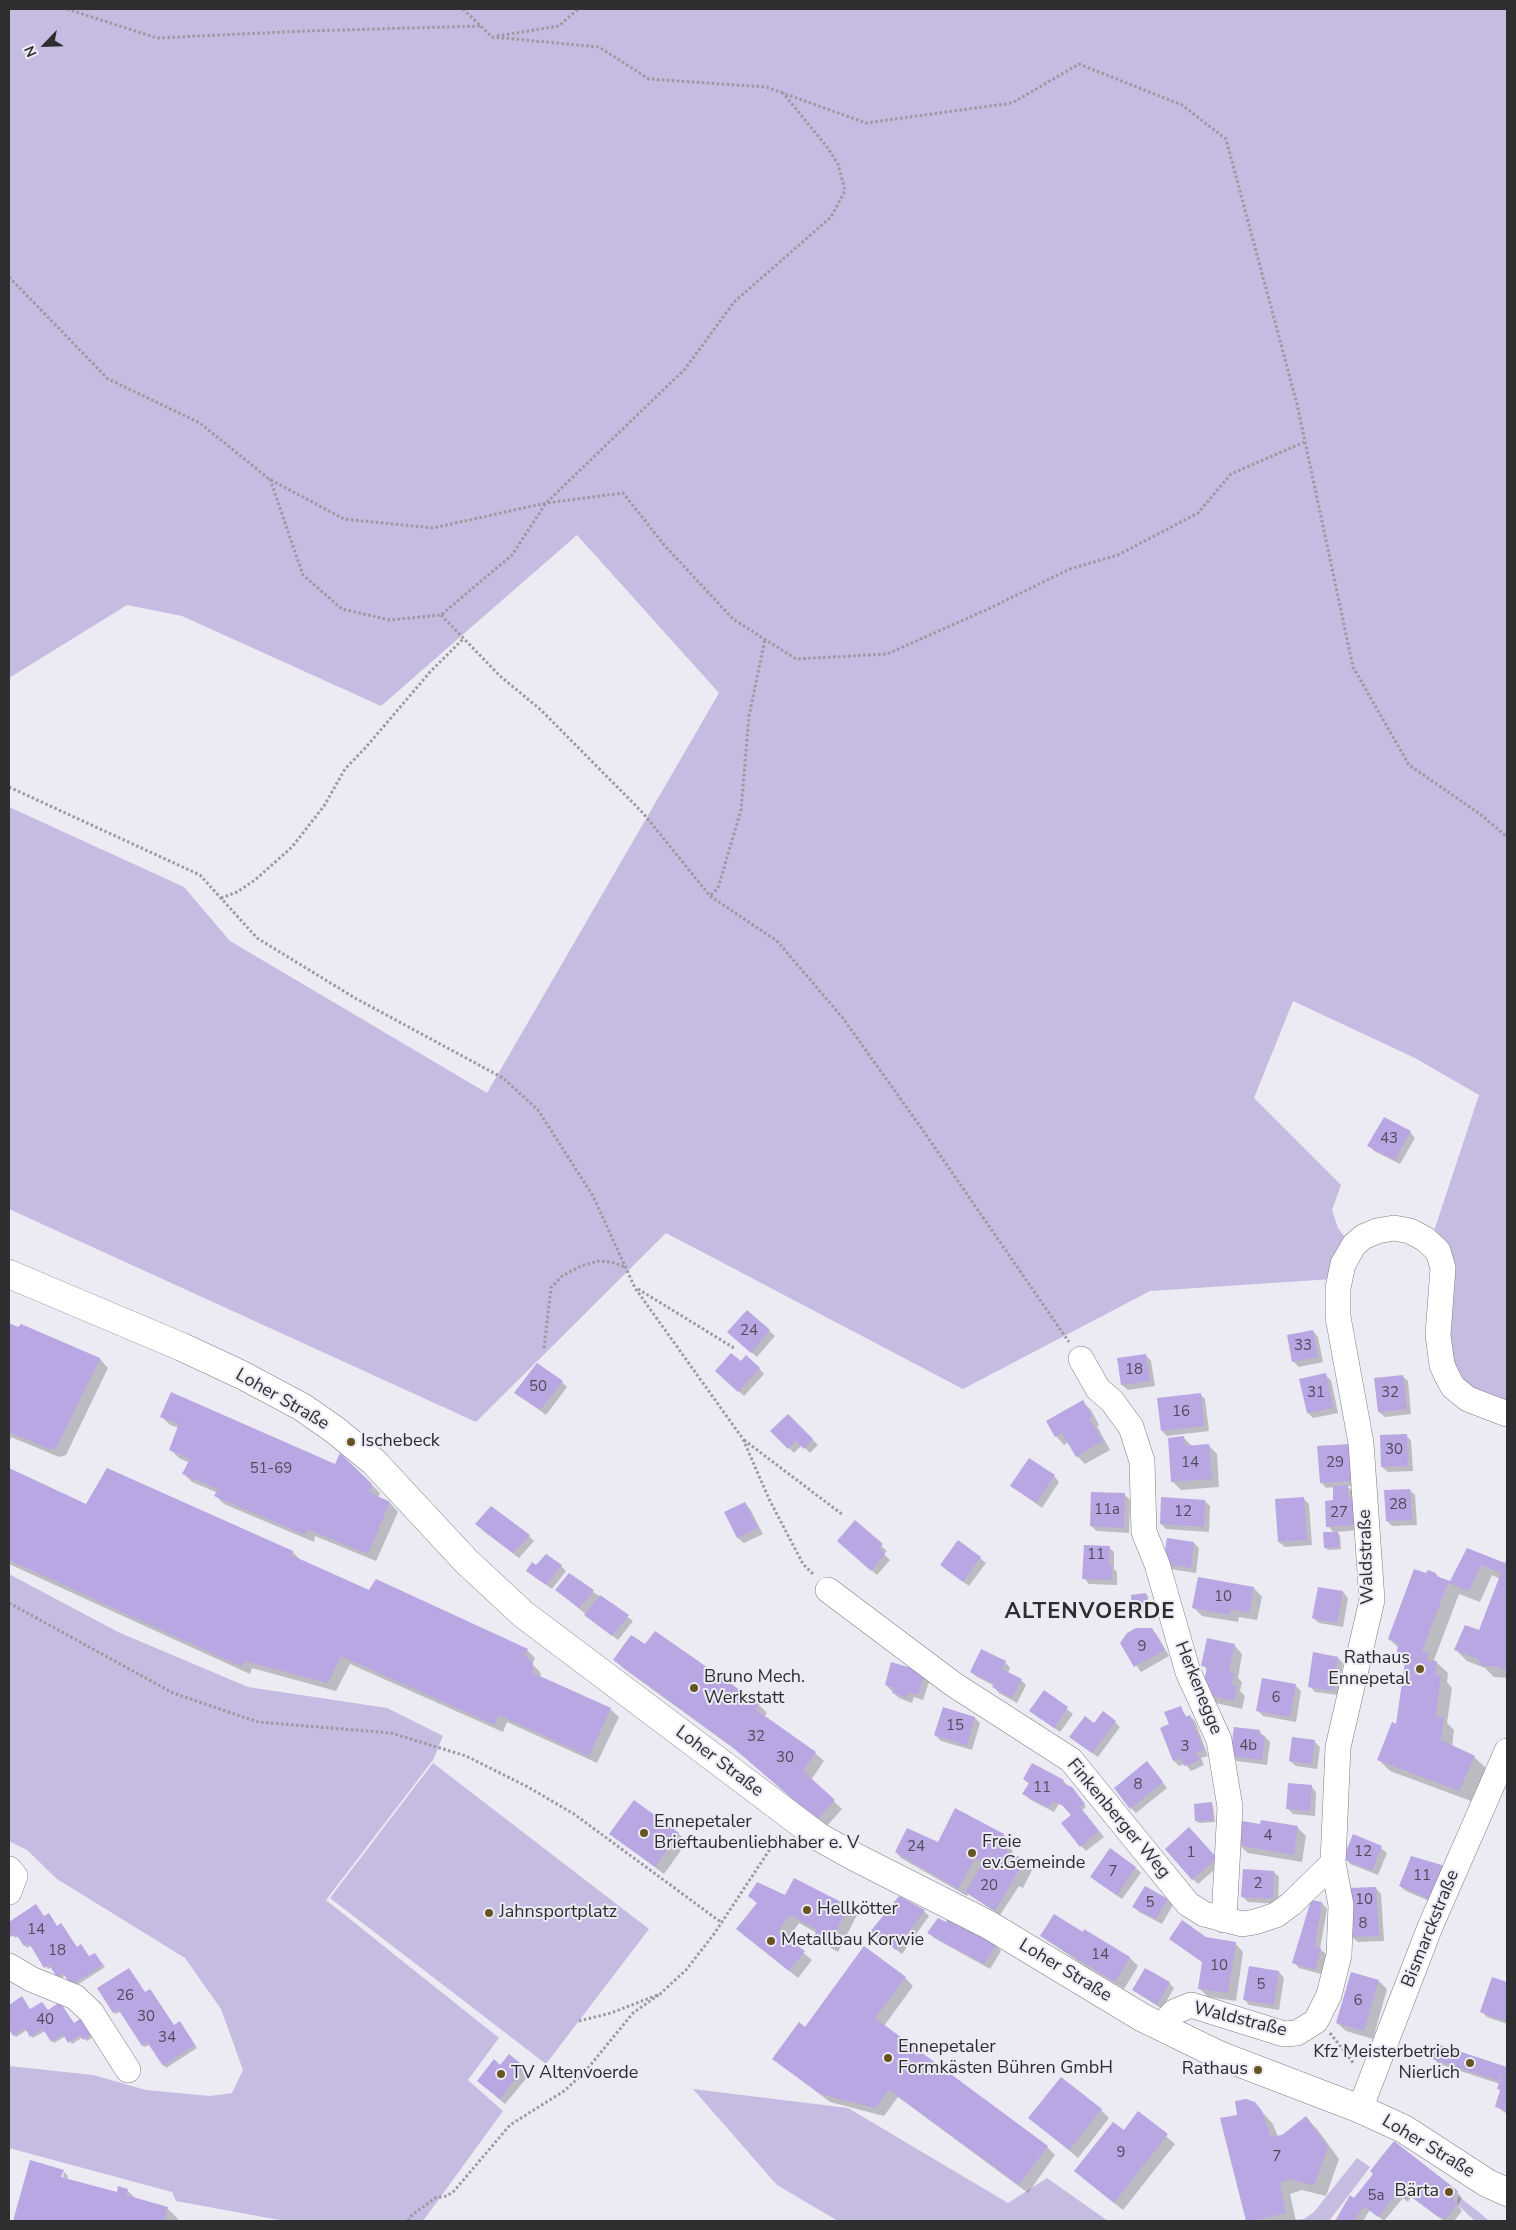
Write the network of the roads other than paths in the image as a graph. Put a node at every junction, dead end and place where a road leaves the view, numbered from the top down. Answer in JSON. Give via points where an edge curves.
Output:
{"nodes":[{"id":1,"x":9,"y":1274,"type":"edge"},
{"id":2,"x":1081,"y":1359,"type":"road end"},
{"id":3,"x":1507,"y":1414,"type":"edge"},
{"id":4,"x":828,"y":1590,"type":"road end"},
{"id":5,"x":1507,"y":1751,"type":"edge"},
{"id":6,"x":1333,"y":1863,"type":"junction"},
{"id":7,"x":9,"y":1869,"type":"edge"},
{"id":8,"x":9,"y":1892,"type":"edge"},
{"id":9,"x":1224,"y":1920,"type":"junction"},
{"id":10,"x":9,"y":1966,"type":"edge"},
{"id":11,"x":1161,"y":2026,"type":"junction"},
{"id":12,"x":128,"y":2070,"type":"dead end"},
{"id":13,"x":1365,"y":2097,"type":"junction"},
{"id":14,"x":1507,"y":2192,"type":"edge"}],
"edges":[{"from":1,"to":11,"type":"main road","name":"Loher Straße","via":[[182,1347],[302,1407],[374,1462],[466,1561],[523,1614],[792,1817],[854,1857],[989,1925],[1108,1998]]},
{"from":2,"to":9,"type":"street","name":"Herkenegge","via":[[1098,1390],[1112,1401],[1131,1427],[1142,1461],[1144,1532],[1157,1564],[1188,1672],[1219,1740],[1230,1807]]},
{"from":3,"to":6,"type":"street","name":"Waldstraße","via":[[1468,1399],[1454,1387],[1442,1365],[1438,1335],[1443,1268],[1438,1251],[1425,1238],[1394,1228],[1363,1237],[1343,1264],[1338,1288],[1338,1317],[1361,1443],[1372,1600],[1338,1747]]},
{"from":4,"to":9,"type":"street","name":"Finkenberger Weg","via":[[953,1684],[1071,1760],[1188,1904],[1204,1914]]},
{"from":5,"to":13,"type":"street","name":"Bismarckstraße","via":[[1430,1927]]},
{"from":6,"to":9,"type":"street","name":"Finkenberger Weg","via":[[1291,1904],[1276,1914],[1242,1924]]},
{"from":6,"to":11,"type":"street","name":"Waldstraße","via":[[1341,1905],[1339,1955],[1329,1995],[1307,2028],[1284,2034],[1191,2005],[1174,2012]]},
{"from":7,"to":8,"type":"street","via":[[15,1876]]},
{"from":10,"to":12,"type":"street","via":[[75,1997],[91,2012]]},
{"from":11,"to":13,"type":"main road","name":"Loher Straße","via":[[1219,2055]]},
{"from":13,"to":14,"type":"main road","name":"Loher Straße","via":[[1404,2129],[1474,2175]]}]}
